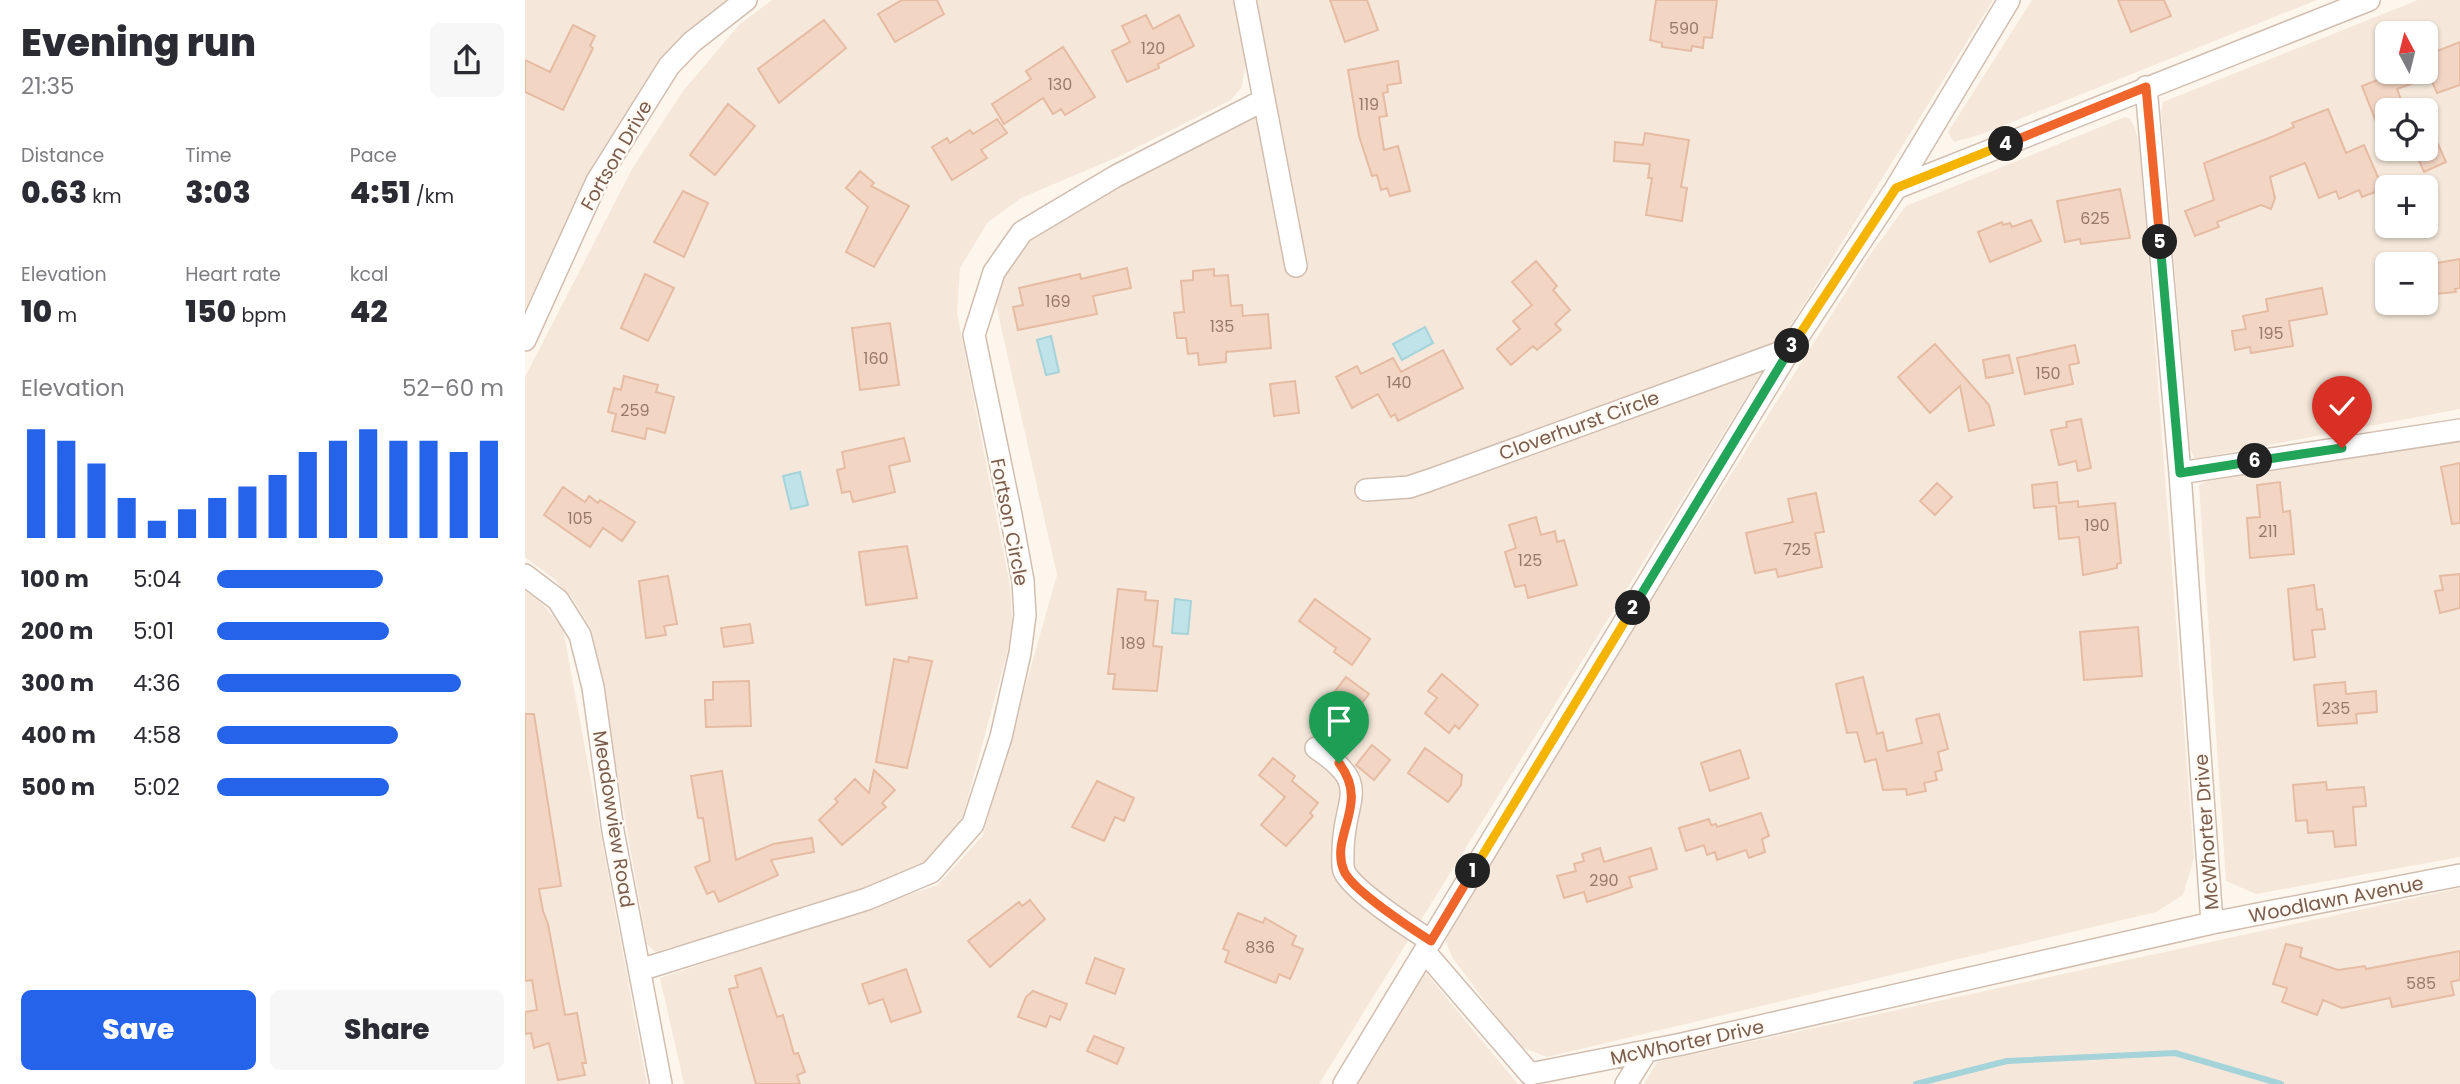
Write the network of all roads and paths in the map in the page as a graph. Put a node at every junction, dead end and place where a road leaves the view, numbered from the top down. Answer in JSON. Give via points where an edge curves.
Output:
{"nodes":[{"id":1,"x":747,"y":0,"type":"edge"},
{"id":2,"x":1245,"y":0,"type":"edge"},
{"id":3,"x":2009,"y":0,"type":"edge"},
{"id":4,"x":2369,"y":0,"type":"edge"},
{"id":5,"x":2146,"y":87,"type":"junction"},
{"id":6,"x":1262,"y":101,"type":"junction"},
{"id":7,"x":1896,"y":188,"type":"junction"},
{"id":8,"x":1296,"y":266,"type":"dead end"},
{"id":9,"x":525,"y":340,"type":"edge"},
{"id":10,"x":1790,"y":349,"type":"junction"},
{"id":11,"x":2460,"y":430,"type":"edge"},
{"id":12,"x":2180,"y":473,"type":"junction"},
{"id":13,"x":1366,"y":490,"type":"dead end"},
{"id":14,"x":525,"y":575,"type":"edge"},
{"id":15,"x":1317,"y":748,"type":"dead end"},
{"id":16,"x":2460,"y":875,"type":"edge"},
{"id":17,"x":2213,"y":923,"type":"junction"},
{"id":18,"x":1428,"y":946,"type":"junction"},
{"id":19,"x":640,"y":970,"type":"junction"},
{"id":20,"x":1646,"y":1052,"type":"junction"},
{"id":21,"x":1534,"y":1079,"type":"edge"},
{"id":22,"x":661,"y":1084,"type":"edge"},
{"id":23,"x":1344,"y":1084,"type":"edge"},
{"id":24,"x":1626,"y":1084,"type":"edge"}],
"edges":[{"from":1,"to":9,"type":"street","name":"Fortson Drive","via":[[669,66],[597,181]]},
{"from":2,"to":6,"type":"street"},
{"from":3,"to":7,"type":"street"},
{"from":4,"to":5,"type":"street"},
{"from":5,"to":7,"type":"street"},
{"from":5,"to":12,"type":"street","name":"McWhorter Drive"},
{"from":6,"to":8,"type":"street"},
{"from":6,"to":19,"type":"street","name":"Fortson Circle","via":[[1116,176],[1022,232],[994,272],[974,335],[1011,515],[1025,615],[1001,737],[973,824],[931,872],[867,899]]},
{"from":7,"to":10,"type":"street"},
{"from":10,"to":13,"type":"street","name":"Cloverhurst Circle","via":[[1409,487]]},
{"from":10,"to":18,"type":"street"},
{"from":11,"to":12,"type":"street"},
{"from":12,"to":17,"type":"street","name":"McWhorter Drive"},
{"from":14,"to":19,"type":"street","name":"Meadowview Road","via":[[558,600],[580,635],[593,687],[613,831]]},
{"from":15,"to":18,"type":"street","name":"McWhorter Drive","via":[[1339,763],[1350,778],[1343,868],[1350,881]]},
{"from":16,"to":17,"type":"street","name":"Woodlawn Avenue"},
{"from":17,"to":20,"type":"street","name":"McWhorter Drive"},
{"from":18,"to":21,"type":"street","name":"McWhorter Drive"},
{"from":18,"to":23,"type":"street"},
{"from":19,"to":22,"type":"street","name":"Meadowview Road"},
{"from":20,"to":21,"type":"street","name":"McWhorter Drive"},
{"from":20,"to":24,"type":"street"}]}
